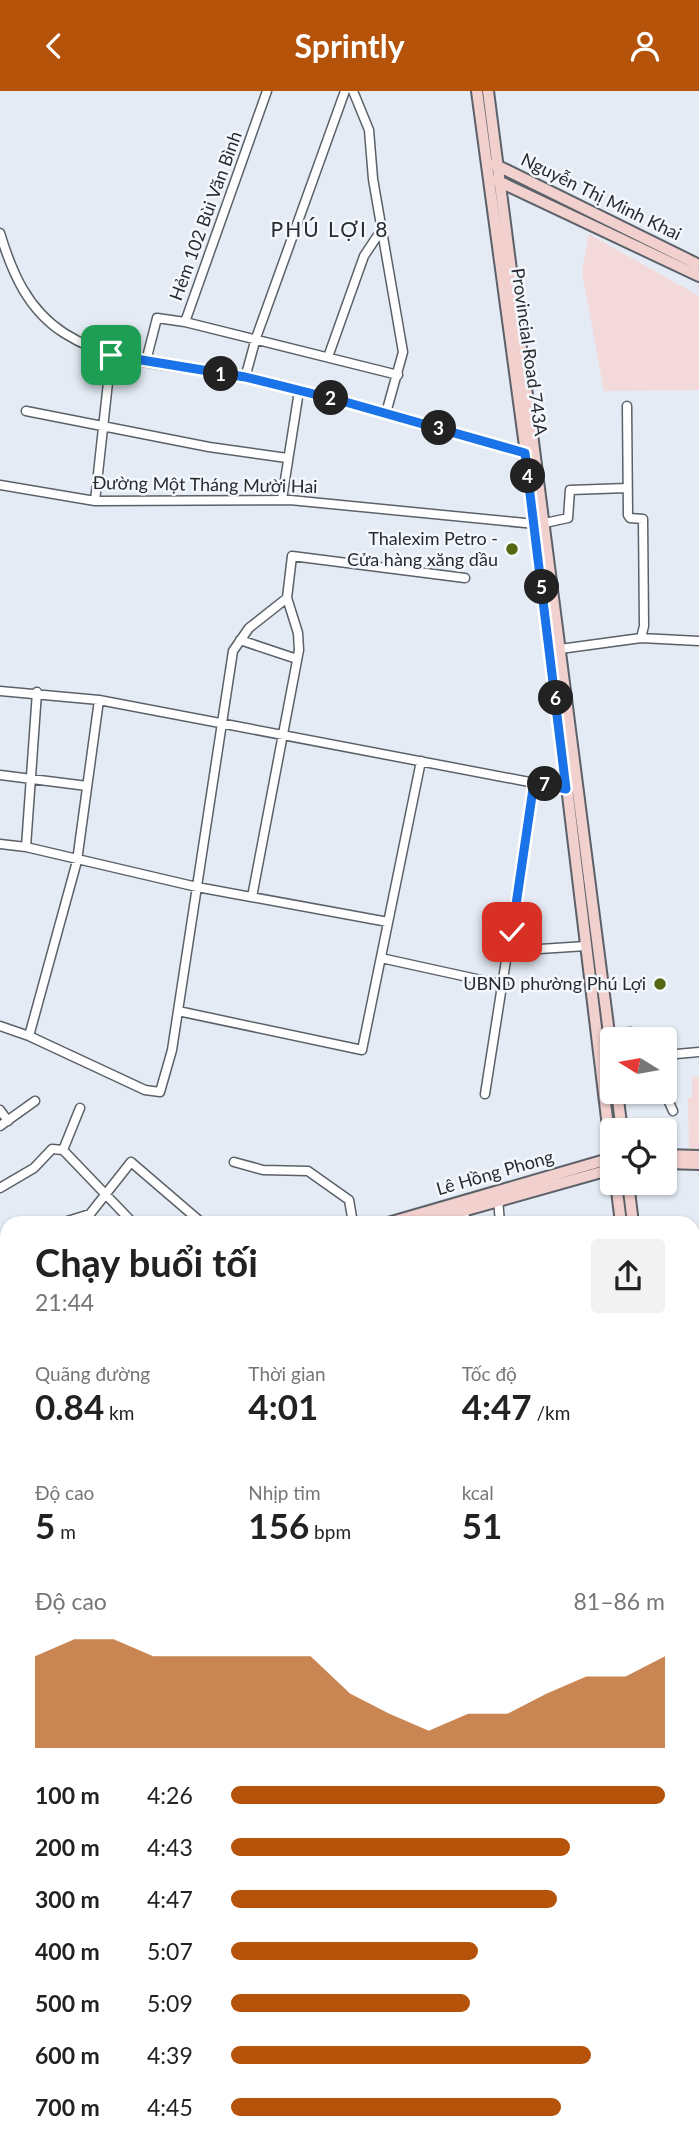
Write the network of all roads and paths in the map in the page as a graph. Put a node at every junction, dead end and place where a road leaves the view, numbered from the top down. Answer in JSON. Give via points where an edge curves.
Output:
{"nodes":[{"id":1,"x":267,"y":91,"type":"edge"},
{"id":2,"x":345,"y":91,"type":"edge"},
{"id":3,"x":353,"y":91,"type":"edge"},
{"id":4,"x":477,"y":91,"type":"edge"},
{"id":5,"x":488,"y":91,"type":"edge"},
{"id":6,"x":492,"y":163,"type":"junction"},
{"id":7,"x":493,"y":178,"type":"junction"},
{"id":8,"x":382,"y":229,"type":"junction"},
{"id":9,"x":0,"y":233,"type":"edge"},
{"id":10,"x":664,"y":252,"type":"junction"},
{"id":11,"x":699,"y":265,"type":"edge"},
{"id":12,"x":699,"y":276,"type":"edge"},
{"id":13,"x":185,"y":322,"type":"junction"},
{"id":14,"x":256,"y":338,"type":"junction"},
{"id":15,"x":111,"y":355,"type":"junction"},
{"id":16,"x":328,"y":357,"type":"junction"},
{"id":17,"x":146,"y":361,"type":"junction"},
{"id":18,"x":398,"y":375,"type":"junction"},
{"id":19,"x":245,"y":377,"type":"junction"},
{"id":20,"x":299,"y":391,"type":"junction"},
{"id":21,"x":626,"y":405,"type":"dead end"},
{"id":22,"x":26,"y":411,"type":"dead end"},
{"id":23,"x":386,"y":413,"type":"junction"},
{"id":24,"x":104,"y":428,"type":"junction"},
{"id":25,"x":530,"y":452,"type":"junction"},
{"id":26,"x":287,"y":458,"type":"junction"},
{"id":27,"x":0,"y":485,"type":"edge"},
{"id":28,"x":627,"y":488,"type":"junction"},
{"id":29,"x":282,"y":499,"type":"junction"},
{"id":30,"x":95,"y":501,"type":"junction"},
{"id":31,"x":540,"y":523,"type":"junction"},
{"id":32,"x":466,"y":578,"type":"dead end"},
{"id":33,"x":287,"y":598,"type":"junction"},
{"id":34,"x":641,"y":638,"type":"junction"},
{"id":35,"x":240,"y":640,"type":"junction"},
{"id":36,"x":699,"y":641,"type":"edge"},
{"id":37,"x":555,"y":649,"type":"junction"},
{"id":38,"x":297,"y":659,"type":"junction"},
{"id":39,"x":0,"y":691,"type":"edge"},
{"id":40,"x":37,"y":692,"type":"junction"},
{"id":41,"x":99,"y":700,"type":"junction"},
{"id":42,"x":221,"y":722,"type":"junction"},
{"id":43,"x":283,"y":734,"type":"junction"},
{"id":44,"x":421,"y":761,"type":"junction"},
{"id":45,"x":0,"y":775,"type":"edge"},
{"id":46,"x":31,"y":779,"type":"junction"},
{"id":47,"x":534,"y":782,"type":"junction"},
{"id":48,"x":87,"y":786,"type":"junction"},
{"id":49,"x":579,"y":787,"type":"junction"},
{"id":50,"x":566,"y":789,"type":"junction"},
{"id":51,"x":0,"y":844,"type":"edge"},
{"id":52,"x":26,"y":847,"type":"junction"},
{"id":53,"x":77,"y":861,"type":"junction"},
{"id":54,"x":197,"y":887,"type":"junction"},
{"id":55,"x":591,"y":888,"type":"junction"},
{"id":56,"x":579,"y":889,"type":"junction"},
{"id":57,"x":252,"y":897,"type":"junction"},
{"id":58,"x":388,"y":922,"type":"junction"},
{"id":59,"x":586,"y":946,"type":"junction"},
{"id":60,"x":509,"y":951,"type":"junction"},
{"id":61,"x":381,"y":958,"type":"junction"},
{"id":62,"x":504,"y":985,"type":"junction"},
{"id":63,"x":604,"y":989,"type":"junction"},
{"id":64,"x":591,"y":991,"type":"junction"},
{"id":65,"x":178,"y":1011,"type":"junction"},
{"id":66,"x":0,"y":1026,"type":"edge"},
{"id":67,"x":609,"y":1027,"type":"edge"},
{"id":68,"x":29,"y":1036,"type":"junction"},
{"id":69,"x":699,"y":1052,"type":"edge"},
{"id":70,"x":677,"y":1054,"type":"edge"},
{"id":71,"x":485,"y":1094,"type":"dead end"},
{"id":72,"x":35,"y":1101,"type":"dead end"},
{"id":73,"x":670,"y":1104,"type":"edge"},
{"id":74,"x":80,"y":1108,"type":"dead end"},
{"id":75,"x":0,"y":1110,"type":"edge"},
{"id":76,"x":673,"y":1111,"type":"dead end"},
{"id":77,"x":607,"y":1118,"type":"edge"},
{"id":78,"x":4,"y":1123,"type":"edge"},
{"id":79,"x":63,"y":1150,"type":"junction"},
{"id":80,"x":677,"y":1155,"type":"edge"},
{"id":81,"x":699,"y":1156,"type":"edge"},
{"id":82,"x":600,"y":1162,"type":"edge"},
{"id":83,"x":234,"y":1163,"type":"dead end"},
{"id":84,"x":677,"y":1163,"type":"edge"},
{"id":85,"x":699,"y":1164,"type":"edge"},
{"id":86,"x":600,"y":1172,"type":"edge"},
{"id":87,"x":0,"y":1188,"type":"edge"},
{"id":88,"x":107,"y":1194,"type":"junction"},
{"id":89,"x":617,"y":1195,"type":"edge"},
{"id":90,"x":630,"y":1195,"type":"edge"},
{"id":91,"x":498,"y":1199,"type":"junction"},
{"id":92,"x":467,"y":1209,"type":"junction"},
{"id":93,"x":84,"y":1216,"type":"edge"},
{"id":94,"x":127,"y":1216,"type":"edge"},
{"id":95,"x":194,"y":1216,"type":"edge"},
{"id":96,"x":352,"y":1216,"type":"edge"},
{"id":97,"x":412,"y":1216,"type":"edge"},
{"id":98,"x":444,"y":1216,"type":"edge"},
{"id":99,"x":464,"y":1216,"type":"edge"},
{"id":100,"x":499,"y":1216,"type":"edge"},
{"id":101,"x":620,"y":1216,"type":"edge"},
{"id":102,"x":632,"y":1216,"type":"edge"}],
"edges":[{"from":1,"to":13,"type":"street","name":"Hẻm 102 Bùi Văn Bình"},
{"from":2,"to":14,"type":"street"},
{"from":3,"to":8,"type":"street","via":[[369,130]]},
{"from":4,"to":6,"type":"main road","name":"Provincial Road 743A"},
{"from":5,"to":6,"type":"main road","name":"Provincial Road 743A"},
{"from":6,"to":7,"type":"main road","name":"Provincial Road 743A"},
{"from":6,"to":10,"type":"main road","name":"Nguyễn Thị Minh Khai"},
{"from":7,"to":10,"type":"main road","name":"Nguyễn Thị Minh Khai"},
{"from":7,"to":25,"type":"main road","name":"Provincial Road 743A"},
{"from":8,"to":16,"type":"street","via":[[363,256]]},
{"from":8,"to":18,"type":"street","via":[[403,352]]},
{"from":9,"to":15,"type":"street","via":[[20,287],[47,321]]},
{"from":10,"to":11,"type":"main road","name":"Nguyễn Thị Minh Khai"},
{"from":10,"to":12,"type":"main road","name":"Nguyễn Thị Minh Khai"},
{"from":13,"to":14,"type":"street"},
{"from":13,"to":17,"type":"street","name":"Hẻm 102 Bùi Văn Bình","via":[[157,318]]},
{"from":14,"to":16,"type":"street"},
{"from":14,"to":19,"type":"street"},
{"from":15,"to":17,"type":"street"},
{"from":15,"to":24,"type":"street"},
{"from":16,"to":18,"type":"street"},
{"from":17,"to":19,"type":"street"},
{"from":18,"to":23,"type":"street"},
{"from":19,"to":20,"type":"street"},
{"from":20,"to":23,"type":"street"},
{"from":20,"to":26,"type":"street"},
{"from":21,"to":28,"type":"street"},
{"from":22,"to":24,"type":"street"},
{"from":23,"to":25,"type":"street"},
{"from":24,"to":26,"type":"street"},
{"from":24,"to":30,"type":"street"},
{"from":25,"to":31,"type":"main road","name":"Provincial Road 743A"},
{"from":26,"to":29,"type":"street"},
{"from":27,"to":30,"type":"street","name":"Đường Một Tháng Mười Hai"},
{"from":28,"to":31,"type":"street","via":[[570,490],[568,518]]},
{"from":28,"to":34,"type":"street","via":[[628,517],[643,519]]},
{"from":29,"to":30,"type":"street","name":"Đường Một Tháng Mười Hai"},
{"from":29,"to":31,"type":"street","name":"Đường Một Tháng Mười Hai"},
{"from":31,"to":37,"type":"main road","name":"Provincial Road 743A"},
{"from":32,"to":33,"type":"street","via":[[292,556]]},
{"from":33,"to":35,"type":"street"},
{"from":33,"to":38,"type":"street","via":[[298,633]]},
{"from":34,"to":36,"type":"street"},
{"from":34,"to":37,"type":"street"},
{"from":35,"to":38,"type":"street"},
{"from":35,"to":42,"type":"street","via":[[233,651]]},
{"from":37,"to":49,"type":"main road","name":"Provincial Road 743A"},
{"from":37,"to":50,"type":"main road","name":"Provincial Road 743A"},
{"from":38,"to":43,"type":"street"},
{"from":39,"to":40,"type":"street"},
{"from":40,"to":41,"type":"street"},
{"from":40,"to":46,"type":"street"},
{"from":41,"to":42,"type":"street"},
{"from":41,"to":48,"type":"street"},
{"from":42,"to":43,"type":"street"},
{"from":42,"to":54,"type":"street"},
{"from":43,"to":44,"type":"street"},
{"from":43,"to":57,"type":"street"},
{"from":44,"to":47,"type":"street"},
{"from":44,"to":58,"type":"street"},
{"from":45,"to":46,"type":"street"},
{"from":46,"to":48,"type":"street"},
{"from":46,"to":52,"type":"street"},
{"from":47,"to":50,"type":"street"},
{"from":47,"to":60,"type":"street"},
{"from":48,"to":53,"type":"street"},
{"from":49,"to":50,"type":"main road"},
{"from":49,"to":55,"type":"main road","name":"Provincial Road 743A"},
{"from":50,"to":56,"type":"main road","name":"Provincial Road 743A"},
{"from":51,"to":52,"type":"street"},
{"from":52,"to":53,"type":"street"},
{"from":53,"to":54,"type":"street"},
{"from":53,"to":68,"type":"street"},
{"from":54,"to":57,"type":"street"},
{"from":54,"to":65,"type":"street"},
{"from":55,"to":56,"type":"main road"},
{"from":55,"to":63,"type":"main road","name":"Provincial Road 743A"},
{"from":56,"to":59,"type":"main road","name":"Provincial Road 743A"},
{"from":57,"to":58,"type":"street"},
{"from":58,"to":61,"type":"street"},
{"from":59,"to":60,"type":"street"},
{"from":59,"to":64,"type":"main road","name":"Provincial Road 743A"},
{"from":60,"to":62,"type":"street"},
{"from":61,"to":62,"type":"street"},
{"from":61,"to":65,"type":"street","via":[[362,1050]]},
{"from":62,"to":71,"type":"street"},
{"from":63,"to":64,"type":"main road"},
{"from":63,"to":67,"type":"main road","name":"Provincial Road 743A"},
{"from":64,"to":77,"type":"main road","name":"Provincial Road 743A"},
{"from":65,"to":68,"type":"street","via":[[162,1088],[157,1093]]},
{"from":66,"to":68,"type":"street"},
{"from":69,"to":70,"type":"street"},
{"from":72,"to":78,"type":"street"},
{"from":73,"to":76,"type":"street"},
{"from":74,"to":79,"type":"street"},
{"from":75,"to":78,"type":"street"},
{"from":79,"to":87,"type":"street","via":[[52,1149],[34,1168]]},
{"from":79,"to":88,"type":"street"},
{"from":80,"to":81,"type":"main road"},
{"from":82,"to":97,"type":"main road","name":"Lê Hồng Phong"},
{"from":83,"to":96,"type":"street","via":[[262,1170],[308,1171],[349,1200]]},
{"from":84,"to":85,"type":"main road"},
{"from":86,"to":91,"type":"main road","name":"Lê Hồng Phong"},
{"from":88,"to":93,"type":"street"},
{"from":88,"to":94,"type":"street"},
{"from":88,"to":95,"type":"street","via":[[134,1162]]},
{"from":89,"to":101,"type":"main road"},
{"from":90,"to":102,"type":"main road"},
{"from":91,"to":92,"type":"main road","name":"Lê Hồng Phong"},
{"from":91,"to":100,"type":"street"},
{"from":92,"to":98,"type":"main road","name":"Lê Hồng Phong"},
{"from":92,"to":99,"type":"street"}]}
